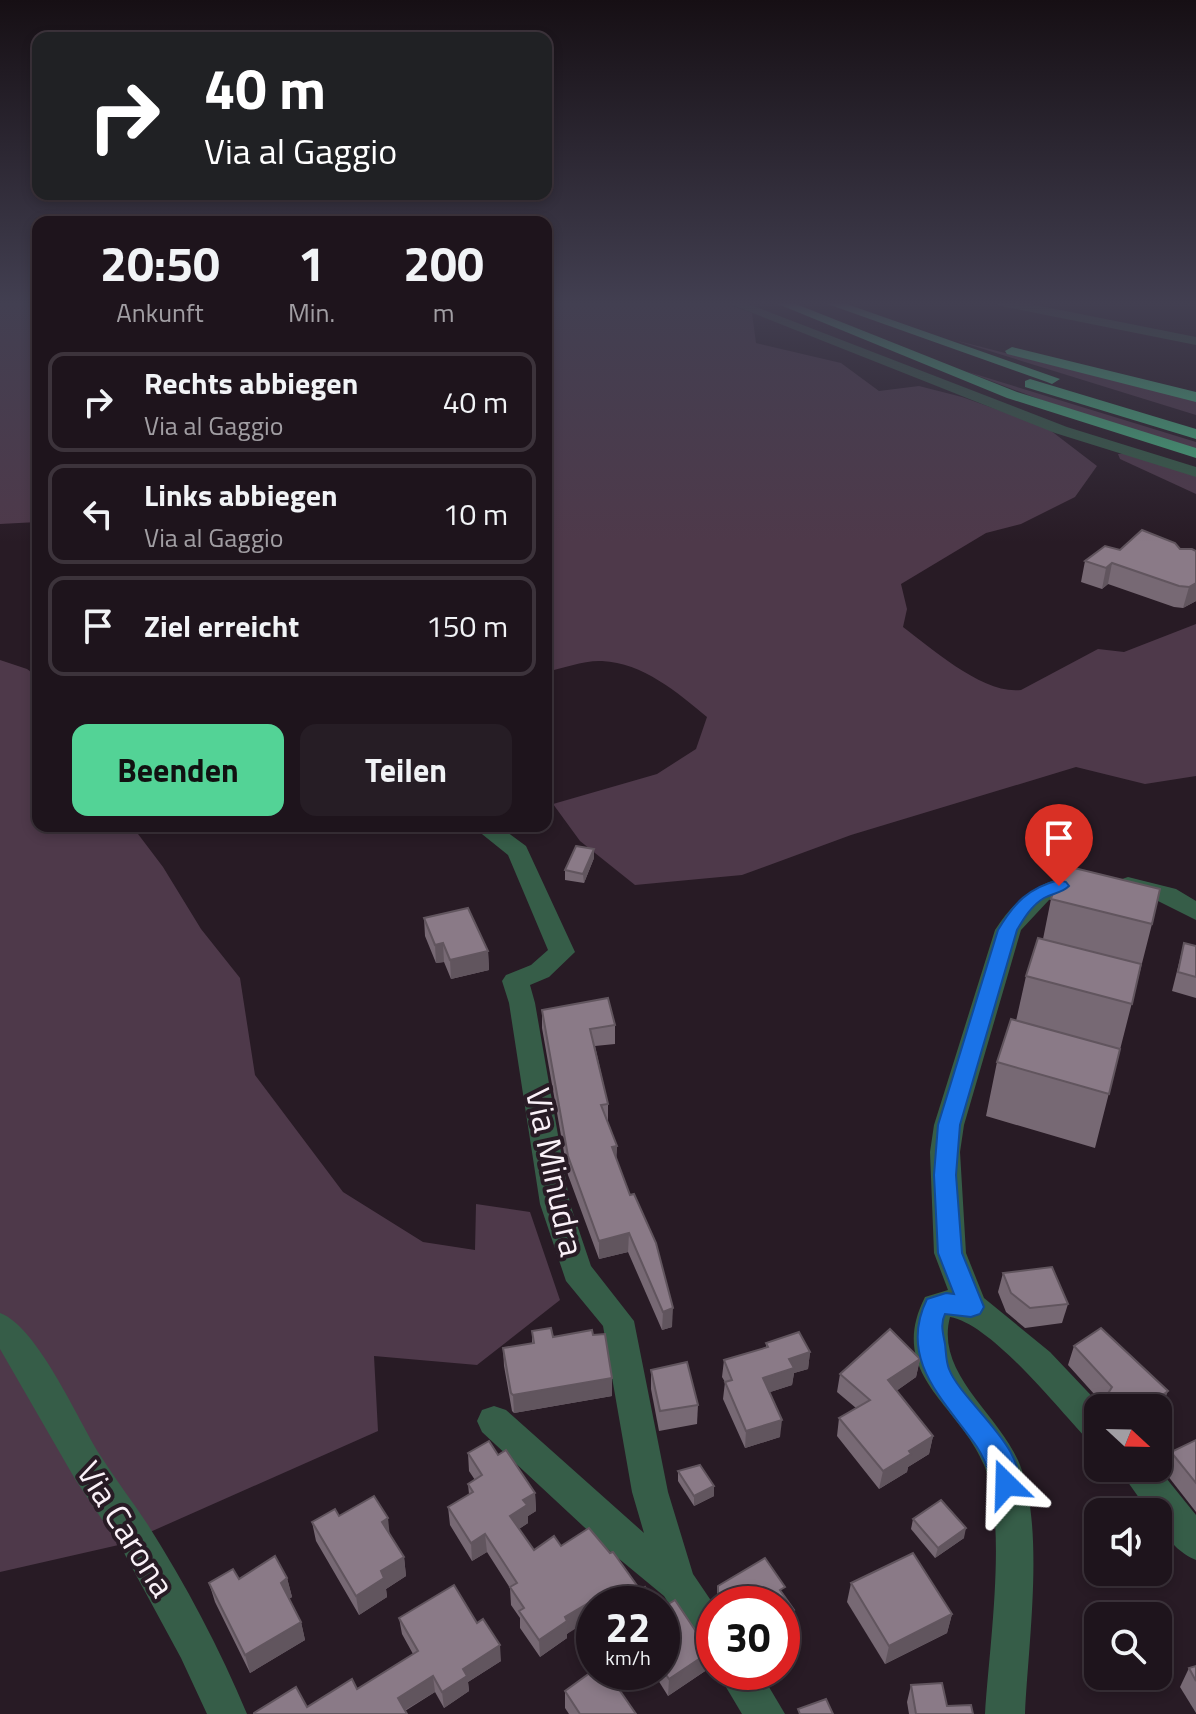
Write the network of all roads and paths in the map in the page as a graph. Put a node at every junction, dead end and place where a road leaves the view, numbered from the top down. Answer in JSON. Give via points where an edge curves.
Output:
{"nodes":[{"id":1,"x":938,"y":382,"type":"edge"},
{"id":2,"x":979,"y":382,"type":"edge"},
{"id":3,"x":1025,"y":382,"type":"edge"},
{"id":4,"x":1061,"y":382,"type":"edge"},
{"id":5,"x":1136,"y":382,"type":"edge"},
{"id":6,"x":1196,"y":397,"type":"edge"},
{"id":7,"x":1196,"y":422,"type":"edge"},
{"id":8,"x":1196,"y":434,"type":"edge"},
{"id":9,"x":1196,"y":453,"type":"edge"},
{"id":10,"x":1196,"y":472,"type":"edge"},
{"id":11,"x":492,"y":832,"type":"edge"},
{"id":12,"x":1196,"y":912,"type":"edge"},
{"id":13,"x":971,"y":1307,"type":"junction"},
{"id":14,"x":9,"y":1337,"type":"edge"},
{"id":15,"x":1084,"y":1412,"type":"edge"},
{"id":16,"x":494,"y":1421,"type":"dead end"},
{"id":17,"x":1147,"y":1482,"type":"edge"},
{"id":18,"x":1196,"y":1543,"type":"edge"},
{"id":19,"x":677,"y":1583,"type":"junction"},
{"id":20,"x":696,"y":1611,"type":"edge"},
{"id":21,"x":749,"y":1690,"type":"edge"},
{"id":22,"x":227,"y":1714,"type":"edge"},
{"id":23,"x":765,"y":1714,"type":"edge"},
{"id":24,"x":1005,"y":1714,"type":"edge"}],
"edges":[{"from":1,"to":10,"type":"street","via":[[1061,430]]},
{"from":2,"to":9,"type":"highway"},
{"from":3,"to":8,"type":"highway"},
{"from":4,"to":7,"type":"highway"},
{"from":5,"to":6,"type":"highway"},
{"from":11,"to":19,"type":"street","name":"Via Minudra","via":[[518,851],[562,952],[540,971],[515,981],[555,1204],[577,1272],[618,1321],[650,1492]]},
{"from":12,"to":13,"type":"street","via":[[1167,895],[1136,886],[1080,882],[1036,895],[1019,910],[1008,930],[945,1152],[950,1253]]},
{"from":13,"to":15,"type":"street","via":[[1038,1362]]},
{"from":13,"to":24,"type":"street","via":[[936,1307],[929,1337],[937,1374],[988,1441],[1002,1466],[1010,1501]]},
{"from":14,"to":22,"type":"street","name":"Via Carona","via":[[136,1539]]},
{"from":16,"to":19,"type":"street"},
{"from":17,"to":18,"type":"street"},
{"from":19,"to":20,"type":"street","name":"Via Minudra"},
{"from":21,"to":23,"type":"street"}]}
